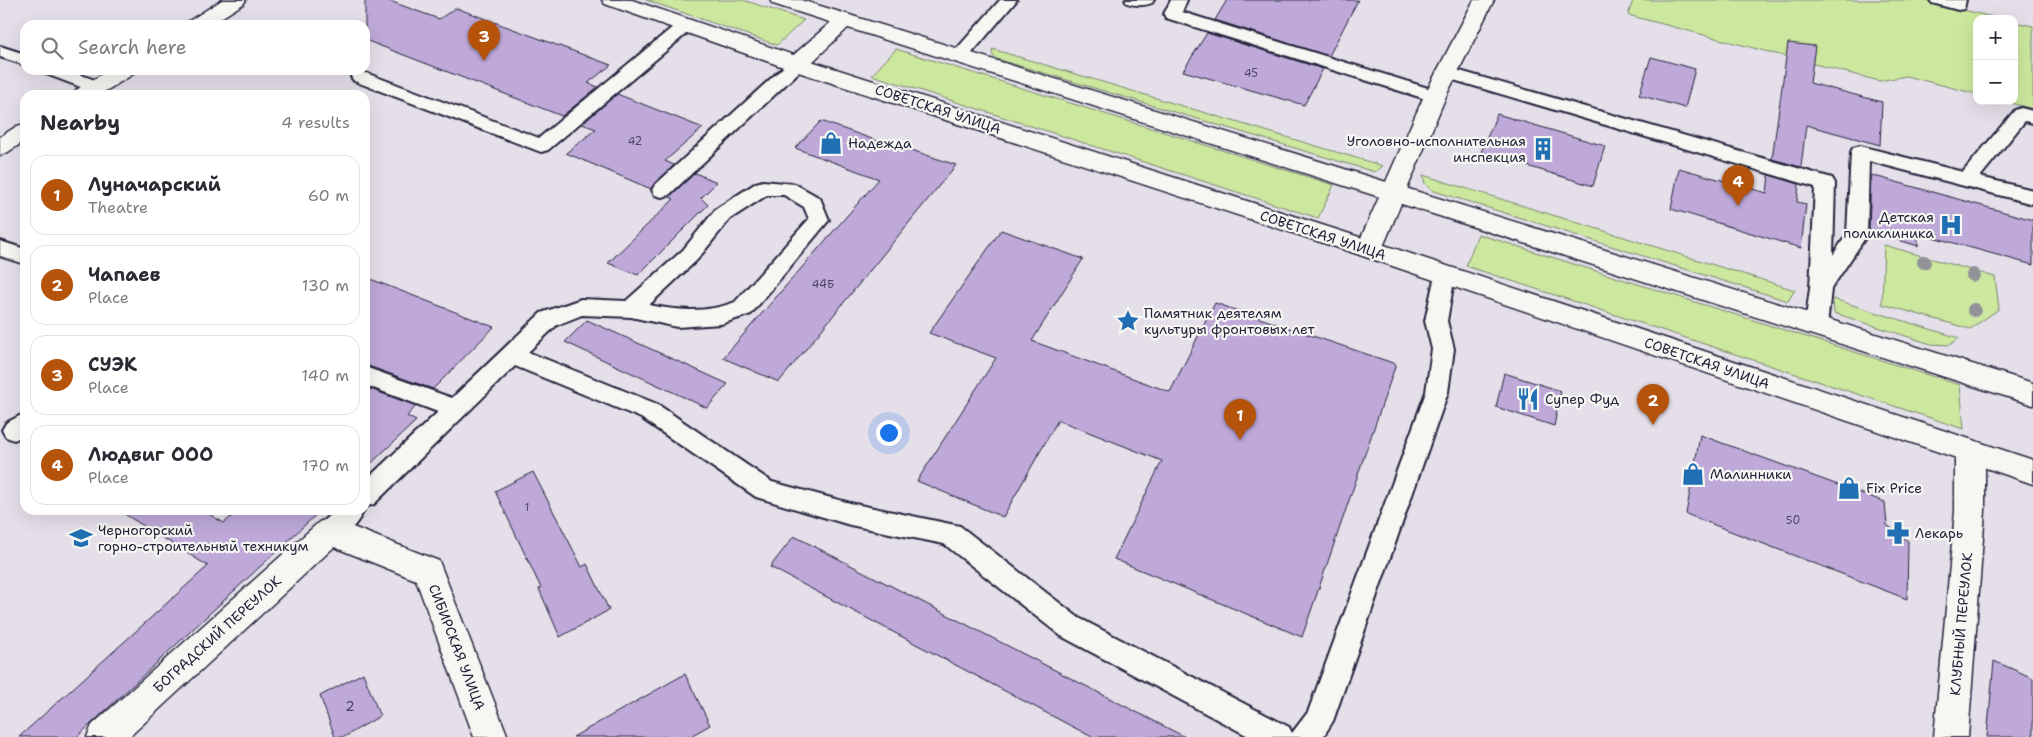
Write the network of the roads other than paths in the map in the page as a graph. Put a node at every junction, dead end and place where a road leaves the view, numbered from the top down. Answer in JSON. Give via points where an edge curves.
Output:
{"nodes":[{"id":1,"x":236,"y":0,"type":"edge"},
{"id":2,"x":612,"y":0,"type":"edge"},
{"id":3,"x":780,"y":0,"type":"edge"},
{"id":4,"x":1009,"y":0,"type":"edge"},
{"id":5,"x":1133,"y":0,"type":"edge"},
{"id":6,"x":1146,"y":0,"type":"edge"},
{"id":7,"x":1179,"y":0,"type":"edge"},
{"id":8,"x":1484,"y":0,"type":"edge"},
{"id":9,"x":1938,"y":0,"type":"edge"},
{"id":10,"x":1958,"y":0,"type":"edge"},
{"id":11,"x":204,"y":20,"type":"edge"},
{"id":12,"x":845,"y":20,"type":"junction"},
{"id":13,"x":686,"y":25,"type":"junction"},
{"id":14,"x":0,"y":51,"type":"edge"},
{"id":15,"x":960,"y":56,"type":"junction"},
{"id":16,"x":20,"y":58,"type":"edge"},
{"id":17,"x":797,"y":64,"type":"junction"},
{"id":18,"x":1446,"y":72,"type":"junction"},
{"id":19,"x":61,"y":75,"type":"edge"},
{"id":20,"x":116,"y":75,"type":"edge"},
{"id":21,"x":360,"y":77,"type":"dead end"},
{"id":22,"x":88,"y":90,"type":"edge"},
{"id":23,"x":92,"y":90,"type":"edge"},
{"id":24,"x":1435,"y":96,"type":"junction"},
{"id":25,"x":2033,"y":117,"type":"edge"},
{"id":26,"x":20,"y":134,"type":"edge"},
{"id":27,"x":0,"y":146,"type":"edge"},
{"id":28,"x":1968,"y":179,"type":"junction"},
{"id":29,"x":662,"y":190,"type":"dead end"},
{"id":30,"x":1395,"y":192,"type":"junction"},
{"id":31,"x":2033,"y":197,"type":"edge"},
{"id":32,"x":0,"y":248,"type":"edge"},
{"id":33,"x":1369,"y":249,"type":"junction"},
{"id":34,"x":20,"y":255,"type":"edge"},
{"id":35,"x":1445,"y":275,"type":"junction"},
{"id":36,"x":1821,"y":288,"type":"junction"},
{"id":37,"x":631,"y":309,"type":"junction"},
{"id":38,"x":1816,"y":326,"type":"junction"},
{"id":39,"x":512,"y":355,"type":"junction"},
{"id":40,"x":370,"y":378,"type":"edge"},
{"id":41,"x":2033,"y":394,"type":"edge"},
{"id":42,"x":457,"y":409,"type":"junction"},
{"id":43,"x":1970,"y":451,"type":"junction"},
{"id":44,"x":2033,"y":472,"type":"edge"},
{"id":45,"x":370,"y":492,"type":"edge"},
{"id":46,"x":341,"y":520,"type":"edge"},
{"id":47,"x":104,"y":737,"type":"edge"},
{"id":48,"x":491,"y":737,"type":"edge"},
{"id":49,"x":1279,"y":737,"type":"edge"},
{"id":50,"x":1304,"y":737,"type":"edge"},
{"id":51,"x":1951,"y":737,"type":"edge"}],
"edges":[{"from":1,"to":11,"type":"main road"},
{"from":2,"to":13,"type":"main road","name":"СОВЕТСКАЯ УЛИЦА"},
{"from":3,"to":12,"type":"main road"},
{"from":4,"to":15,"type":"lane"},
{"from":5,"to":6,"type":"lane"},
{"from":7,"to":24,"type":"lane","via":[[1172,14]]},
{"from":8,"to":18,"type":"main road"},
{"from":9,"to":10,"type":"lane","via":[[1958,4]]},
{"from":12,"to":15,"type":"main road"},
{"from":12,"to":17,"type":"main road"},
{"from":13,"to":17,"type":"main road","name":"СОВЕТСКАЯ УЛИЦА"},
{"from":13,"to":21,"type":"lane","via":[[541,146]]},
{"from":14,"to":16,"type":"lane"},
{"from":15,"to":30,"type":"main road"},
{"from":17,"to":29,"type":"lane"},
{"from":17,"to":33,"type":"main road","name":"СОВЕТСКАЯ УЛИЦА"},
{"from":18,"to":24,"type":"main road"},
{"from":18,"to":36,"type":"lane","via":[[1825,183]]},
{"from":19,"to":22,"type":"lane"},
{"from":20,"to":23,"type":"main road"},
{"from":24,"to":30,"type":"main road"},
{"from":25,"to":28,"type":"lane","via":[[2021,114]]},
{"from":26,"to":27,"type":"main road"},
{"from":28,"to":31,"type":"lane"},
{"from":28,"to":36,"type":"lane","via":[[1860,152],[1857,235]]},
{"from":30,"to":33,"type":"main road"},
{"from":30,"to":38,"type":"main road"},
{"from":32,"to":34,"type":"lane"},
{"from":33,"to":35,"type":"main road","name":"СОВЕТСКАЯ УЛИЦА"},
{"from":35,"to":43,"type":"main road","name":"СОВЕТСКАЯ УЛИЦА"},
{"from":35,"to":50,"type":"lane","via":[[1436,321],[1443,349],[1437,392],[1319,721]]},
{"from":36,"to":38,"type":"lane"},
{"from":37,"to":37,"type":"lane","via":[[690,255],[723,214],[764,188],[788,190],[813,203],[818,220],[743,308],[721,316],[677,319]]},
{"from":37,"to":39,"type":"lane","via":[[581,307],[549,319]]},
{"from":38,"to":41,"type":"main road"},
{"from":39,"to":42,"type":"lane"},
{"from":39,"to":49,"type":"lane","via":[[649,411],[766,490],[850,514],[951,534],[1070,627]]},
{"from":40,"to":42,"type":"lane"},
{"from":42,"to":45,"type":"lane"},
{"from":43,"to":44,"type":"main road","name":"СОВЕТСКАЯ УЛИЦА"},
{"from":43,"to":51,"type":"main road","name":"КЛУБНЫЙ ПЕРЕУЛОК","via":[[1970,511]]},
{"from":46,"to":47,"type":"main road","name":"БОГРАДСКИЙ ПЕРЕУЛОК"},
{"from":46,"to":48,"type":"main road","name":"СИБИРСКАЯ УЛИЦА","via":[[428,571]]}]}
